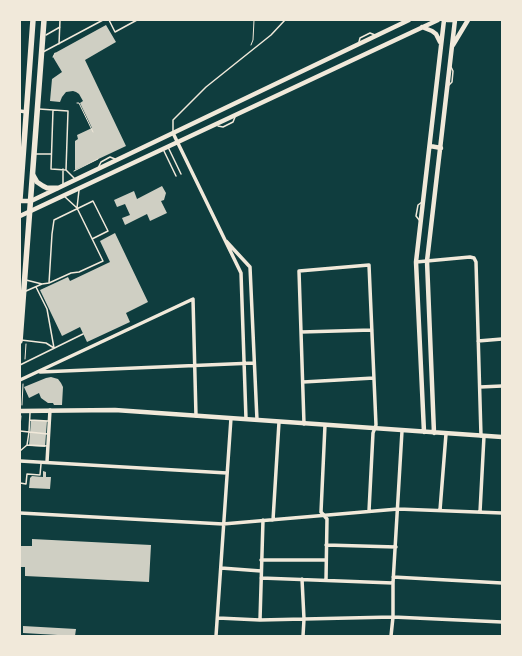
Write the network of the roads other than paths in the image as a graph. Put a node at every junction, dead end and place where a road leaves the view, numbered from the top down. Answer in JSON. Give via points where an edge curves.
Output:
{"nodes":[{"id":1,"x":33,"y":20,"type":"edge"},
{"id":2,"x":44,"y":20,"type":"edge"},
{"id":3,"x":60,"y":20,"type":"edge"},
{"id":4,"x":103,"y":20,"type":"edge"},
{"id":5,"x":109,"y":20,"type":"edge"},
{"id":6,"x":137,"y":20,"type":"edge"},
{"id":7,"x":285,"y":20,"type":"edge"},
{"id":8,"x":409,"y":20,"type":"edge"},
{"id":9,"x":438,"y":20,"type":"edge"},
{"id":10,"x":444,"y":20,"type":"edge"},
{"id":11,"x":447,"y":20,"type":"edge"},
{"id":12,"x":454,"y":20,"type":"edge"},
{"id":13,"x":468,"y":20,"type":"edge"},
{"id":14,"x":60,"y":27,"type":"junction"},
{"id":15,"x":422,"y":27,"type":"junction"},
{"id":16,"x":43,"y":36,"type":"junction"},
{"id":17,"x":59,"y":44,"type":"junction"},
{"id":18,"x":441,"y":46,"type":"junction"},
{"id":19,"x":452,"y":46,"type":"junction"},
{"id":20,"x":42,"y":53,"type":"junction"},
{"id":21,"x":309,"y":68,"type":"junction"},
{"id":22,"x":314,"y":78,"type":"junction"},
{"id":23,"x":38,"y":109,"type":"junction"},
{"id":24,"x":53,"y":110,"type":"junction"},
{"id":25,"x":20,"y":111,"type":"edge"},
{"id":26,"x":27,"y":112,"type":"junction"},
{"id":27,"x":173,"y":133,"type":"junction"},
{"id":28,"x":178,"y":142,"type":"junction"},
{"id":29,"x":430,"y":146,"type":"junction"},
{"id":30,"x":166,"y":148,"type":"junction"},
{"id":31,"x":441,"y":148,"type":"junction"},
{"id":32,"x":34,"y":154,"type":"junction"},
{"id":33,"x":51,"y":154,"type":"junction"},
{"id":34,"x":22,"y":158,"type":"edge"},
{"id":35,"x":63,"y":169,"type":"junction"},
{"id":36,"x":66,"y":170,"type":"junction"},
{"id":37,"x":181,"y":174,"type":"dead end"},
{"id":38,"x":33,"y":175,"type":"junction"},
{"id":39,"x":176,"y":176,"type":"dead end"},
{"id":40,"x":76,"y":180,"type":"junction"},
{"id":41,"x":60,"y":187,"type":"junction"},
{"id":42,"x":79,"y":189,"type":"junction"},
{"id":43,"x":64,"y":196,"type":"junction"},
{"id":44,"x":20,"y":200,"type":"edge"},
{"id":45,"x":31,"y":201,"type":"junction"},
{"id":46,"x":77,"y":208,"type":"junction"},
{"id":47,"x":30,"y":212,"type":"junction"},
{"id":48,"x":20,"y":216,"type":"edge"},
{"id":49,"x":222,"y":237,"type":"junction"},
{"id":50,"x":92,"y":239,"type":"junction"},
{"id":51,"x":427,"y":261,"type":"junction"},
{"id":52,"x":416,"y":262,"type":"junction"},
{"id":53,"x":24,"y":280,"type":"junction"},
{"id":54,"x":49,"y":283,"type":"junction"},
{"id":55,"x":42,"y":284,"type":"junction"},
{"id":56,"x":36,"y":287,"type":"junction"},
{"id":57,"x":24,"y":292,"type":"junction"},
{"id":58,"x":372,"y":330,"type":"junction"},
{"id":59,"x":301,"y":332,"type":"junction"},
{"id":60,"x":83,"y":334,"type":"dead end"},
{"id":61,"x":502,"y":339,"type":"edge"},
{"id":62,"x":20,"y":340,"type":"edge"},
{"id":63,"x":478,"y":341,"type":"junction"},
{"id":64,"x":54,"y":348,"type":"junction"},
{"id":65,"x":420,"y":353,"type":"junction"},
{"id":66,"x":430,"y":353,"type":"junction"},
{"id":67,"x":244,"y":363,"type":"junction"},
{"id":68,"x":254,"y":363,"type":"junction"},
{"id":69,"x":20,"y":365,"type":"edge"},
{"id":70,"x":195,"y":365,"type":"junction"},
{"id":71,"x":36,"y":372,"type":"junction"},
{"id":72,"x":374,"y":378,"type":"junction"},
{"id":73,"x":22,"y":381,"type":"edge"},
{"id":74,"x":303,"y":382,"type":"junction"},
{"id":75,"x":502,"y":386,"type":"edge"},
{"id":76,"x":480,"y":387,"type":"junction"},
{"id":77,"x":50,"y":410,"type":"junction"},
{"id":78,"x":21,"y":411,"type":"edge"},
{"id":79,"x":31,"y":411,"type":"junction"},
{"id":80,"x":196,"y":416,"type":"junction"},
{"id":81,"x":231,"y":418,"type":"junction"},
{"id":82,"x":246,"y":419,"type":"junction"},
{"id":83,"x":30,"y":420,"type":"junction"},
{"id":84,"x":257,"y":420,"type":"junction"},
{"id":85,"x":49,"y":421,"type":"junction"},
{"id":86,"x":279,"y":422,"type":"junction"},
{"id":87,"x":304,"y":424,"type":"junction"},
{"id":88,"x":325,"y":425,"type":"junction"},
{"id":89,"x":374,"y":429,"type":"junction"},
{"id":90,"x":20,"y":431,"type":"edge"},
{"id":91,"x":402,"y":431,"type":"junction"},
{"id":92,"x":29,"y":432,"type":"junction"},
{"id":93,"x":424,"y":432,"type":"junction"},
{"id":94,"x":434,"y":433,"type":"junction"},
{"id":95,"x":49,"y":434,"type":"junction"},
{"id":96,"x":446,"y":434,"type":"junction"},
{"id":97,"x":483,"y":436,"type":"junction"},
{"id":98,"x":502,"y":437,"type":"edge"},
{"id":99,"x":27,"y":445,"type":"junction"},
{"id":100,"x":48,"y":446,"type":"junction"},
{"id":101,"x":20,"y":451,"type":"edge"},
{"id":102,"x":20,"y":461,"type":"edge"},
{"id":103,"x":41,"y":462,"type":"junction"},
{"id":104,"x":47,"y":462,"type":"junction"},
{"id":105,"x":227,"y":473,"type":"junction"},
{"id":106,"x":20,"y":483,"type":"edge"},
{"id":107,"x":398,"y":509,"type":"junction"},
{"id":108,"x":440,"y":510,"type":"junction"},
{"id":109,"x":369,"y":511,"type":"junction"},
{"id":110,"x":480,"y":512,"type":"junction"},
{"id":111,"x":502,"y":513,"type":"edge"},
{"id":112,"x":20,"y":514,"type":"edge"},
{"id":113,"x":324,"y":515,"type":"junction"},
{"id":114,"x":262,"y":520,"type":"junction"},
{"id":115,"x":273,"y":520,"type":"junction"},
{"id":116,"x":223,"y":524,"type":"junction"},
{"id":117,"x":326,"y":545,"type":"junction"},
{"id":118,"x":396,"y":547,"type":"junction"},
{"id":119,"x":261,"y":560,"type":"junction"},
{"id":120,"x":326,"y":560,"type":"junction"},
{"id":121,"x":221,"y":568,"type":"junction"},
{"id":122,"x":261,"y":571,"type":"junction"},
{"id":123,"x":393,"y":577,"type":"junction"},
{"id":124,"x":261,"y":578,"type":"junction"},
{"id":125,"x":302,"y":579,"type":"junction"},
{"id":126,"x":326,"y":580,"type":"junction"},
{"id":127,"x":393,"y":583,"type":"junction"},
{"id":128,"x":502,"y":583,"type":"edge"},
{"id":129,"x":393,"y":617,"type":"junction"},
{"id":130,"x":218,"y":618,"type":"junction"},
{"id":131,"x":304,"y":619,"type":"junction"},
{"id":132,"x":260,"y":620,"type":"junction"},
{"id":133,"x":502,"y":622,"type":"edge"},
{"id":134,"x":216,"y":636,"type":"edge"},
{"id":135,"x":303,"y":636,"type":"edge"},
{"id":136,"x":391,"y":636,"type":"edge"}],
"edges":[{"from":1,"to":26,"type":"main road"},
{"from":2,"to":16,"type":"main road"},
{"from":3,"to":14,"type":"lane"},
{"from":4,"to":17,"type":"lane"},
{"from":5,"to":6,"type":"lane","via":[[115,32]]},
{"from":7,"to":27,"type":"lane","via":[[271,35],[206,87],[173,120]]},
{"from":8,"to":21,"type":"street"},
{"from":9,"to":15,"type":"street"},
{"from":10,"to":18,"type":"street"},
{"from":11,"to":12,"type":"street"},
{"from":12,"to":19,"type":"street"},
{"from":13,"to":19,"type":"street"},
{"from":14,"to":16,"type":"lane"},
{"from":14,"to":17,"type":"lane"},
{"from":15,"to":18,"type":"street","via":[[436,34]]},
{"from":15,"to":22,"type":"street"},
{"from":16,"to":20,"type":"main road"},
{"from":17,"to":20,"type":"lane"},
{"from":18,"to":29,"type":"street"},
{"from":19,"to":31,"type":"street"},
{"from":20,"to":23,"type":"main road"},
{"from":21,"to":22,"type":"street"},
{"from":21,"to":27,"type":"street"},
{"from":22,"to":28,"type":"street"},
{"from":23,"to":24,"type":"lane"},
{"from":23,"to":32,"type":"main road"},
{"from":24,"to":33,"type":"lane"},
{"from":24,"to":36,"type":"lane","via":[[68,111]]},
{"from":25,"to":26,"type":"street"},
{"from":26,"to":34,"type":"main road"},
{"from":27,"to":28,"type":"street"},
{"from":27,"to":40,"type":"street"},
{"from":28,"to":30,"type":"street"},
{"from":28,"to":49,"type":"street"},
{"from":29,"to":31,"type":"street"},
{"from":29,"to":52,"type":"street"},
{"from":30,"to":37,"type":"lane"},
{"from":30,"to":39,"type":"lane"},
{"from":30,"to":42,"type":"street"},
{"from":31,"to":51,"type":"street"},
{"from":32,"to":33,"type":"lane"},
{"from":32,"to":38,"type":"main road"},
{"from":33,"to":35,"type":"lane","via":[[51,169]]},
{"from":34,"to":44,"type":"main road"},
{"from":35,"to":36,"type":"lane"},
{"from":35,"to":41,"type":"lane"},
{"from":36,"to":40,"type":"lane"},
{"from":38,"to":41,"type":"main road","via":[[42,186]]},
{"from":38,"to":45,"type":"main road"},
{"from":40,"to":41,"type":"street"},
{"from":41,"to":45,"type":"street"},
{"from":42,"to":43,"type":"street"},
{"from":42,"to":46,"type":"lane"},
{"from":43,"to":46,"type":"lane"},
{"from":43,"to":47,"type":"street"},
{"from":44,"to":45,"type":"street"},
{"from":45,"to":47,"type":"main road"},
{"from":46,"to":50,"type":"lane"},
{"from":46,"to":50,"type":"lane","via":[[94,201],[108,231]]},
{"from":46,"to":54,"type":"lane","via":[[54,220]]},
{"from":47,"to":48,"type":"street"},
{"from":47,"to":53,"type":"main road"},
{"from":49,"to":67,"type":"street","via":[[241,274]]},
{"from":49,"to":68,"type":"street","via":[[250,266]]},
{"from":50,"to":54,"type":"lane","via":[[103,261]]},
{"from":51,"to":52,"type":"street"},
{"from":51,"to":63,"type":"street","via":[[474,258]]},
{"from":51,"to":66,"type":"street"},
{"from":52,"to":65,"type":"street"},
{"from":53,"to":55,"type":"lane"},
{"from":53,"to":57,"type":"main road"},
{"from":54,"to":55,"type":"lane"},
{"from":55,"to":56,"type":"lane"},
{"from":56,"to":57,"type":"lane"},
{"from":56,"to":64,"type":"lane","via":[[47,309]]},
{"from":57,"to":62,"type":"main road"},
{"from":58,"to":59,"type":"street"},
{"from":58,"to":59,"type":"street","via":[[369,265],[299,271]]},
{"from":58,"to":72,"type":"street"},
{"from":59,"to":74,"type":"street"},
{"from":60,"to":64,"type":"lane"},
{"from":61,"to":63,"type":"street"},
{"from":62,"to":64,"type":"lane","via":[[46,344]]},
{"from":63,"to":76,"type":"street"},
{"from":64,"to":69,"type":"lane"},
{"from":65,"to":66,"type":"street"},
{"from":65,"to":93,"type":"street"},
{"from":66,"to":94,"type":"street"},
{"from":67,"to":68,"type":"street"},
{"from":67,"to":70,"type":"street"},
{"from":67,"to":82,"type":"street"},
{"from":68,"to":84,"type":"street"},
{"from":70,"to":71,"type":"street"},
{"from":70,"to":71,"type":"street","via":[[193,299]]},
{"from":70,"to":80,"type":"street"},
{"from":71,"to":73,"type":"street"},
{"from":72,"to":74,"type":"street"},
{"from":72,"to":89,"type":"street"},
{"from":74,"to":87,"type":"street"},
{"from":75,"to":76,"type":"street"},
{"from":76,"to":97,"type":"street"},
{"from":77,"to":79,"type":"street"},
{"from":77,"to":80,"type":"street","via":[[115,410]]},
{"from":77,"to":85,"type":"street"},
{"from":78,"to":79,"type":"street"},
{"from":79,"to":83,"type":"lane"},
{"from":80,"to":81,"type":"street"},
{"from":81,"to":82,"type":"street"},
{"from":81,"to":105,"type":"street"},
{"from":82,"to":84,"type":"street"},
{"from":83,"to":85,"type":"lane"},
{"from":83,"to":92,"type":"lane"},
{"from":84,"to":86,"type":"street"},
{"from":85,"to":95,"type":"street"},
{"from":86,"to":87,"type":"street"},
{"from":86,"to":115,"type":"street"},
{"from":87,"to":88,"type":"street"},
{"from":88,"to":89,"type":"street"},
{"from":88,"to":113,"type":"street","via":[[321,512]]},
{"from":89,"to":91,"type":"street"},
{"from":89,"to":109,"type":"street"},
{"from":90,"to":92,"type":"lane"},
{"from":91,"to":93,"type":"street"},
{"from":91,"to":107,"type":"street"},
{"from":92,"to":95,"type":"lane"},
{"from":92,"to":99,"type":"lane"},
{"from":93,"to":94,"type":"street"},
{"from":94,"to":96,"type":"street"},
{"from":95,"to":100,"type":"street"},
{"from":96,"to":97,"type":"street"},
{"from":96,"to":108,"type":"street"},
{"from":97,"to":98,"type":"street"},
{"from":97,"to":110,"type":"street"},
{"from":99,"to":100,"type":"lane"},
{"from":99,"to":101,"type":"lane"},
{"from":100,"to":104,"type":"street"},
{"from":102,"to":103,"type":"street"},
{"from":103,"to":104,"type":"street"},
{"from":103,"to":106,"type":"lane","via":[[40,475],[27,474],[26,484]]},
{"from":104,"to":105,"type":"street"},
{"from":105,"to":116,"type":"street"},
{"from":107,"to":108,"type":"street"},
{"from":107,"to":109,"type":"street"},
{"from":107,"to":118,"type":"street"},
{"from":108,"to":110,"type":"street"},
{"from":109,"to":113,"type":"street"},
{"from":110,"to":111,"type":"street"},
{"from":112,"to":116,"type":"street"},
{"from":113,"to":115,"type":"street"},
{"from":113,"to":117,"type":"street","via":[[327,519]]},
{"from":114,"to":115,"type":"street"},
{"from":114,"to":116,"type":"street"},
{"from":114,"to":119,"type":"street"},
{"from":116,"to":121,"type":"street"},
{"from":117,"to":118,"type":"street"},
{"from":117,"to":120,"type":"street"},
{"from":118,"to":123,"type":"street"},
{"from":119,"to":120,"type":"street"},
{"from":119,"to":122,"type":"street"},
{"from":120,"to":126,"type":"street"},
{"from":121,"to":122,"type":"street"},
{"from":121,"to":130,"type":"street"},
{"from":122,"to":124,"type":"street"},
{"from":123,"to":127,"type":"street"},
{"from":123,"to":128,"type":"street"},
{"from":124,"to":125,"type":"street"},
{"from":124,"to":132,"type":"street"},
{"from":125,"to":126,"type":"street"},
{"from":125,"to":131,"type":"street"},
{"from":126,"to":127,"type":"street"},
{"from":127,"to":129,"type":"street"},
{"from":129,"to":131,"type":"street"},
{"from":129,"to":133,"type":"street"},
{"from":129,"to":136,"type":"street"},
{"from":130,"to":132,"type":"street"},
{"from":130,"to":134,"type":"street"},
{"from":131,"to":132,"type":"street"},
{"from":131,"to":135,"type":"street"}]}
